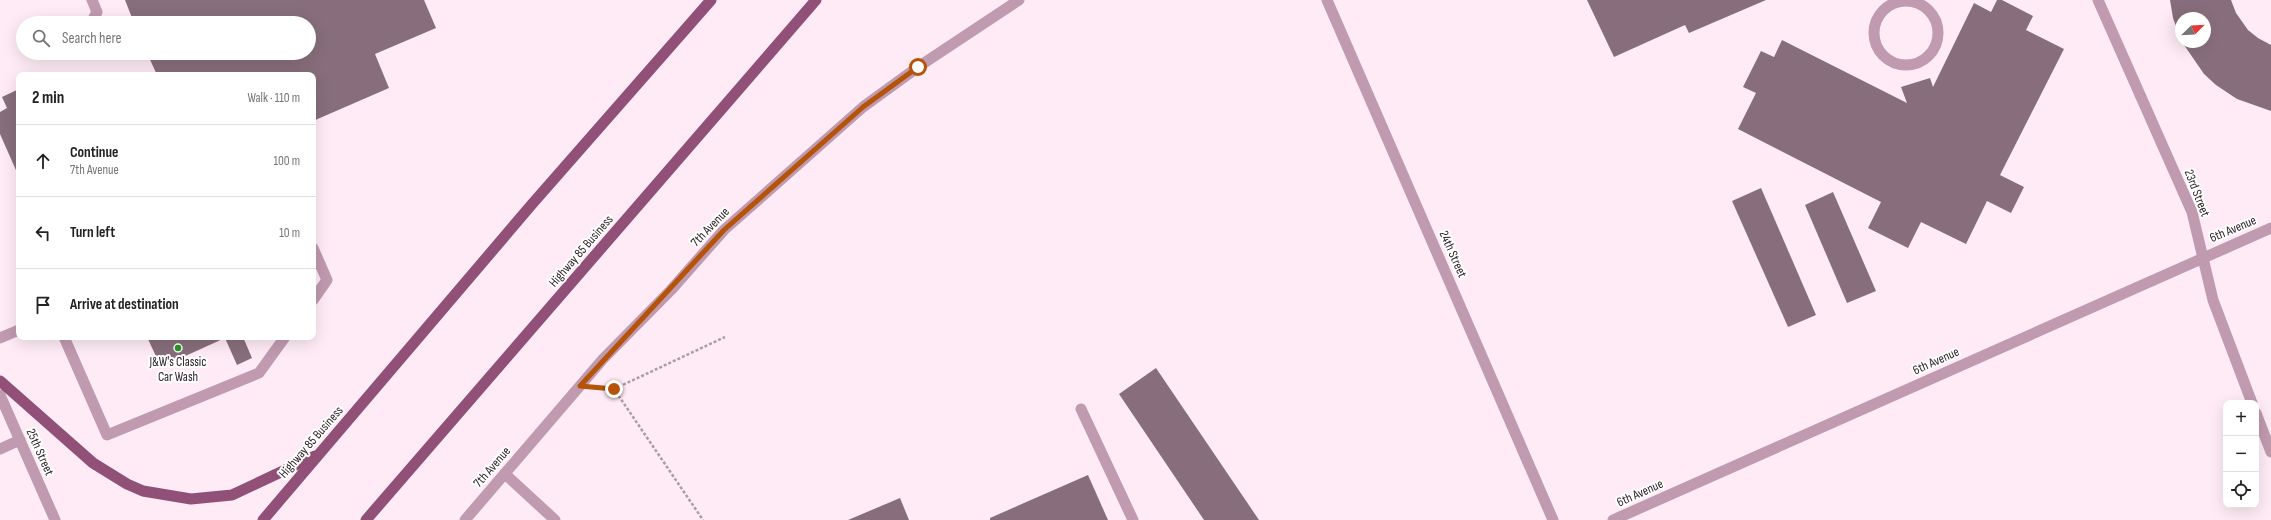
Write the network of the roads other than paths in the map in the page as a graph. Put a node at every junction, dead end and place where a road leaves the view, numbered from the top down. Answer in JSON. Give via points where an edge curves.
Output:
{"nodes":[{"id":1,"x":92,"y":0,"type":"edge"},
{"id":2,"x":711,"y":0,"type":"edge"},
{"id":3,"x":816,"y":0,"type":"edge"},
{"id":4,"x":1019,"y":0,"type":"edge"},
{"id":5,"x":1327,"y":0,"type":"edge"},
{"id":6,"x":2098,"y":0,"type":"edge"},
{"id":7,"x":1892,"y":4,"type":"joint"},
{"id":8,"x":95,"y":16,"type":"edge"},
{"id":9,"x":2271,"y":228,"type":"edge"},
{"id":10,"x":316,"y":255,"type":"edge"},
{"id":11,"x":2203,"y":257,"type":"junction"},
{"id":12,"x":316,"y":296,"type":"edge"},
{"id":13,"x":16,"y":331,"type":"edge"},
{"id":14,"x":0,"y":338,"type":"edge"},
{"id":15,"x":65,"y":340,"type":"edge"},
{"id":16,"x":284,"y":340,"type":"edge"},
{"id":17,"x":0,"y":381,"type":"edge"},
{"id":18,"x":0,"y":395,"type":"edge"},
{"id":19,"x":2251,"y":400,"type":"edge"},
{"id":20,"x":1081,"y":409,"type":"dead end"},
{"id":21,"x":2259,"y":421,"type":"edge"},
{"id":22,"x":20,"y":440,"type":"junction"},
{"id":23,"x":0,"y":449,"type":"edge"},
{"id":24,"x":2271,"y":452,"type":"edge"},
{"id":25,"x":319,"y":454,"type":"junction"},
{"id":26,"x":505,"y":474,"type":"junction"},
{"id":27,"x":55,"y":520,"type":"edge"},
{"id":28,"x":263,"y":520,"type":"edge"},
{"id":29,"x":366,"y":520,"type":"edge"},
{"id":30,"x":465,"y":520,"type":"edge"},
{"id":31,"x":555,"y":520,"type":"edge"},
{"id":32,"x":1133,"y":520,"type":"edge"},
{"id":33,"x":1553,"y":520,"type":"edge"},
{"id":34,"x":1613,"y":520,"type":"edge"}],
"edges":[{"from":1,"to":8,"type":"street","via":[[97,12]]},
{"from":2,"to":25,"type":"main road","name":"Highway 85 Business"},
{"from":3,"to":29,"type":"main road","name":"Highway 85 Business"},
{"from":4,"to":26,"type":"street","name":"7th Avenue","via":[[918,67],[857,112],[724,230],[580,386]]},
{"from":5,"to":33,"type":"street","name":"24th Street"},
{"from":6,"to":11,"type":"street","name":"23rd Street","via":[[2192,212]]},
{"from":7,"to":7,"type":"street","via":[[1882,12],[1876,23],[1874,35],[1877,47],[1885,57],[1896,63],[1908,65],[1920,62],[1930,54],[1936,43],[1938,31],[1935,19],[1927,9],[1916,2]]},
{"from":9,"to":11,"type":"street","name":"6th Avenue"},
{"from":10,"to":12,"type":"street","via":[[327,280]]},
{"from":11,"to":19,"type":"street","name":"23rd Street","via":[[2212,300]]},
{"from":11,"to":34,"type":"street","name":"6th Avenue"},
{"from":13,"to":14,"type":"street"},
{"from":15,"to":16,"type":"street","via":[[107,435],[259,373]]},
{"from":17,"to":25,"type":"main road","via":[[93,463],[126,484],[143,491],[191,499],[232,495]]},
{"from":18,"to":22,"type":"street","name":"25th Street"},
{"from":20,"to":32,"type":"street"},
{"from":21,"to":24,"type":"street"},
{"from":22,"to":23,"type":"street"},
{"from":22,"to":27,"type":"street","name":"25th Street"},
{"from":25,"to":28,"type":"main road","name":"Highway 85 Business"},
{"from":26,"to":30,"type":"street","name":"7th Avenue"},
{"from":26,"to":31,"type":"street"}]}
